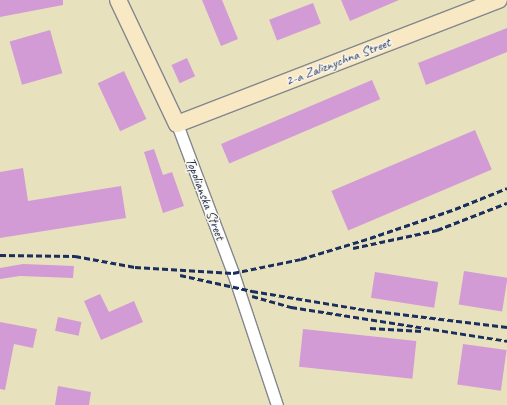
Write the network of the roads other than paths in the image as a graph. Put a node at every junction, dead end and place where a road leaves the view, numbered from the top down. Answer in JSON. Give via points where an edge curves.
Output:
{"nodes":[{"id":1,"x":118,"y":0,"type":"edge"},
{"id":2,"x":499,"y":0,"type":"edge"},
{"id":3,"x":177,"y":124,"type":"junction"},
{"id":4,"x":277,"y":405,"type":"edge"}],
"edges":[{"from":1,"to":3,"type":"street","name":"Topolianska Street"},
{"from":2,"to":3,"type":"street","name":"2-a Zaliznychna Street"},
{"from":3,"to":4,"type":"street","name":"Topolianska Street","via":[[233,274]]}]}
